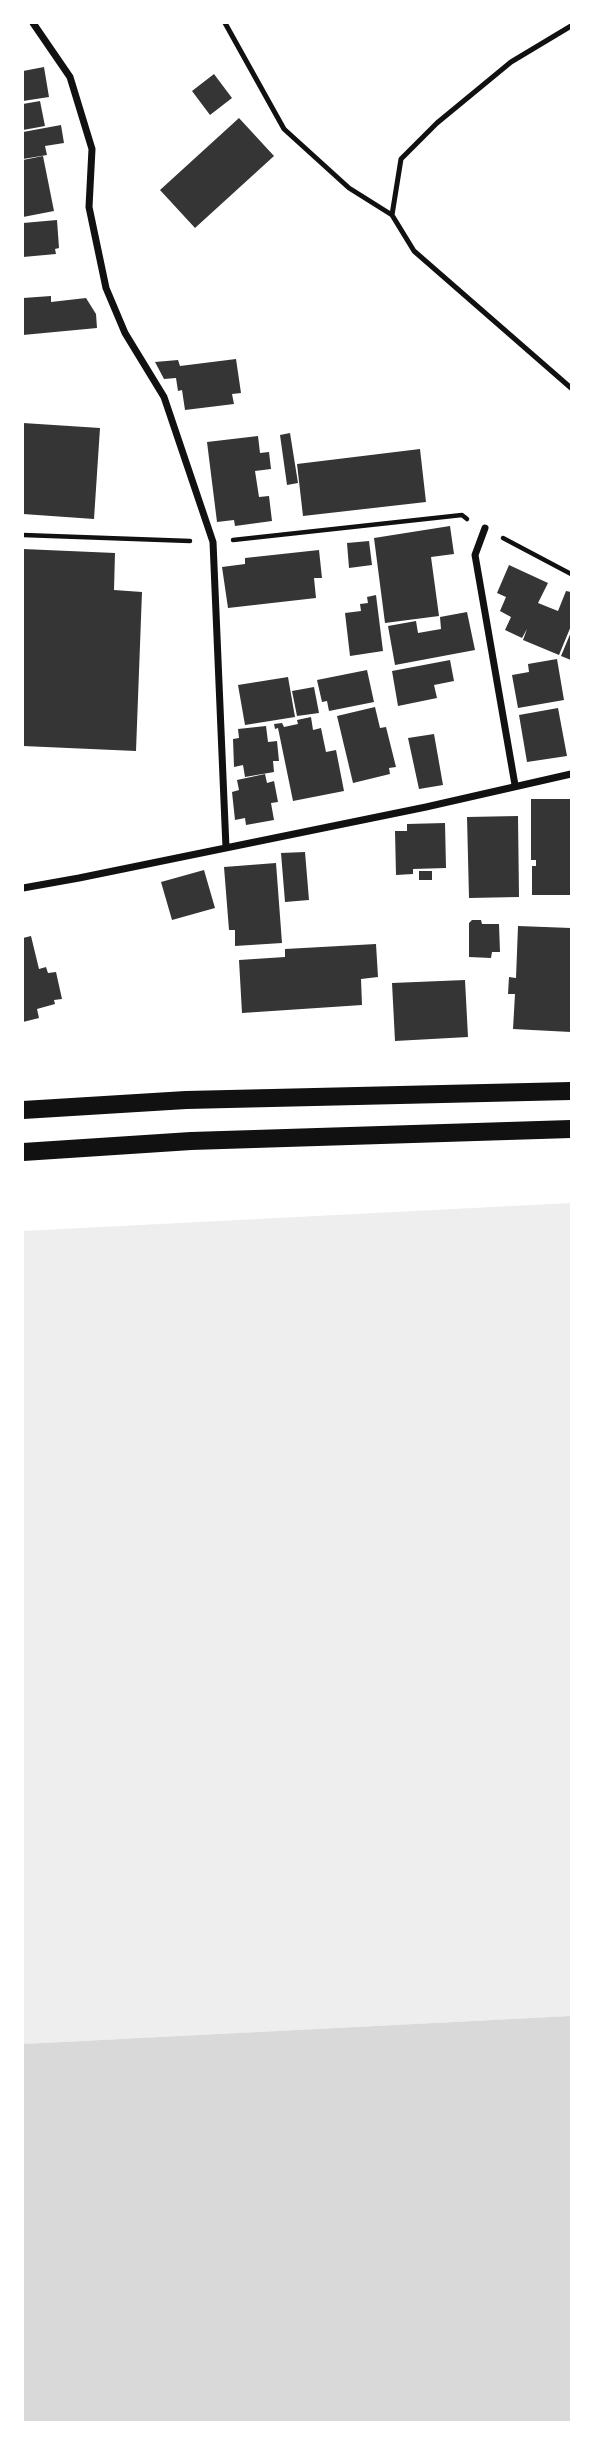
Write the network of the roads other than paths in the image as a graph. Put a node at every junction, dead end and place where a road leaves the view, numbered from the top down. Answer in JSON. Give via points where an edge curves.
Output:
{"nodes":[{"id":1,"x":33,"y":23,"type":"edge"},
{"id":2,"x":225,"y":23,"type":"edge"},
{"id":3,"x":571,"y":26,"type":"edge"},
{"id":4,"x":391,"y":215,"type":"junction"},
{"id":5,"x":571,"y":388,"type":"edge"},
{"id":6,"x":485,"y":528,"type":"road end"},
{"id":7,"x":571,"y":774,"type":"edge"},
{"id":8,"x":515,"y":785,"type":"junction"},
{"id":9,"x":226,"y":848,"type":"junction"},
{"id":10,"x":23,"y":888,"type":"edge"},
{"id":11,"x":571,"y":1091,"type":"edge"},
{"id":12,"x":23,"y":1110,"type":"edge"},
{"id":13,"x":571,"y":1129,"type":"edge"},
{"id":14,"x":23,"y":1152,"type":"edge"}],
"edges":[{"from":1,"to":9,"type":"street","via":[[70,78],[92,149],[89,207],[106,288],[125,333],[164,397],[213,542]]},
{"from":2,"to":4,"type":"lane","via":[[284,129],[349,188]]},
{"from":3,"to":4,"type":"lane","via":[[511,62],[401,159]]},
{"from":4,"to":5,"type":"lane","via":[[414,251]]},
{"from":6,"to":8,"type":"street","via":[[475,555]]},
{"from":7,"to":8,"type":"street"},
{"from":8,"to":9,"type":"street"},
{"from":9,"to":10,"type":"street"},
{"from":11,"to":12,"type":"main road","via":[[186,1100]]},
{"from":13,"to":14,"type":"main road","via":[[191,1141]]}]}
